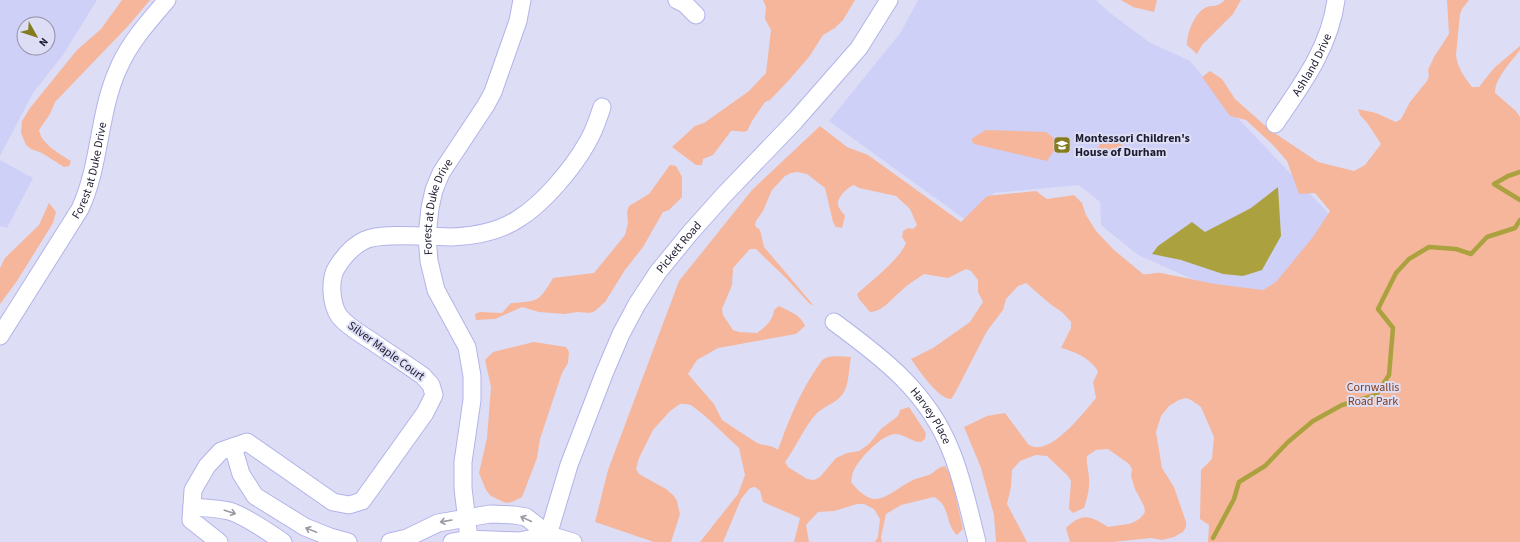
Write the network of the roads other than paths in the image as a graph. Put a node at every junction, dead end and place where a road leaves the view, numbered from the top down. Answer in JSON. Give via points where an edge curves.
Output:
{"nodes":[{"id":1,"x":166,"y":0,"type":"edge"},
{"id":2,"x":522,"y":0,"type":"edge"},
{"id":3,"x":677,"y":0,"type":"edge"},
{"id":4,"x":888,"y":0,"type":"edge"},
{"id":5,"x":1336,"y":0,"type":"edge"},
{"id":6,"x":696,"y":15,"type":"dead end"},
{"id":7,"x":602,"y":107,"type":"dead end"},
{"id":8,"x":1274,"y":124,"type":"dead end"},
{"id":9,"x":427,"y":236,"type":"junction"},
{"id":10,"x":834,"y":322,"type":"dead end"},
{"id":11,"x":0,"y":336,"type":"edge"},
{"id":12,"x":233,"y":447,"type":"junction"},
{"id":13,"x":192,"y":507,"type":"junction"},
{"id":14,"x":466,"y":518,"type":"junction"},
{"id":15,"x":548,"y":538,"type":"edge"},
{"id":16,"x":469,"y":539,"type":"junction"},
{"id":17,"x":219,"y":542,"type":"edge"},
{"id":18,"x":283,"y":542,"type":"edge"},
{"id":19,"x":348,"y":542,"type":"edge"},
{"id":20,"x":390,"y":542,"type":"edge"},
{"id":21,"x":452,"y":542,"type":"edge"},
{"id":22,"x":574,"y":542,"type":"edge"},
{"id":23,"x":977,"y":542,"type":"edge"}],
"edges":[{"from":1,"to":11,"type":"street","name":"Forest at Duke Drive","via":[[138,36],[119,67],[111,88],[87,195]]},
{"from":2,"to":9,"type":"street","name":"Forest at Duke Drive","via":[[518,21],[493,92],[441,173],[434,190]]},
{"from":3,"to":6,"type":"street"},
{"from":4,"to":15,"type":"street","name":"Pickett Road","via":[[858,48],[690,233],[658,272],[637,304],[621,334],[568,465]]},
{"from":5,"to":8,"type":"street","name":"Ashland Drive","via":[[1328,35],[1317,59]]},
{"from":7,"to":9,"type":"street","name":"Silver Maple Court","via":[[588,142],[579,156],[533,208],[502,228],[454,236]]},
{"from":9,"to":12,"type":"street","name":"Silver Maple Court","via":[[384,236],[365,240],[347,252],[333,273],[332,295],[339,315],[354,329],[423,376],[431,385],[434,395],[425,413],[362,501],[349,505],[333,502],[247,442]]},
{"from":9,"to":14,"type":"street","name":"Forest at Duke Drive","via":[[429,261],[436,290],[467,347],[472,376],[472,400],[463,462]]},
{"from":10,"to":23,"type":"street","name":"Harvey Place","via":[[900,374],[937,422],[961,478]]},
{"from":12,"to":13,"type":"street","name":"Silver Maple Court","via":[[221,451],[207,466],[193,490]]},
{"from":19,"to":12,"type":"street","one_way":true,"via":[[305,527],[255,496],[240,474]]},
{"from":13,"to":17,"type":"street","name":"Silver Maple Court","via":[[191,520]]},
{"from":13,"to":18,"type":"street","one_way":true,"via":[[231,511]]},
{"from":15,"to":14,"type":"street","one_way":true,"via":[[526,517],[490,514]]},
{"from":14,"to":16,"type":"street","name":"Forest at Duke Drive"},
{"from":14,"to":20,"type":"street","one_way":true,"via":[[438,523],[407,538]]},
{"from":15,"to":16,"type":"street","via":[[519,541]]},
{"from":15,"to":22,"type":"street"},
{"from":16,"to":21,"type":"street"}]}
